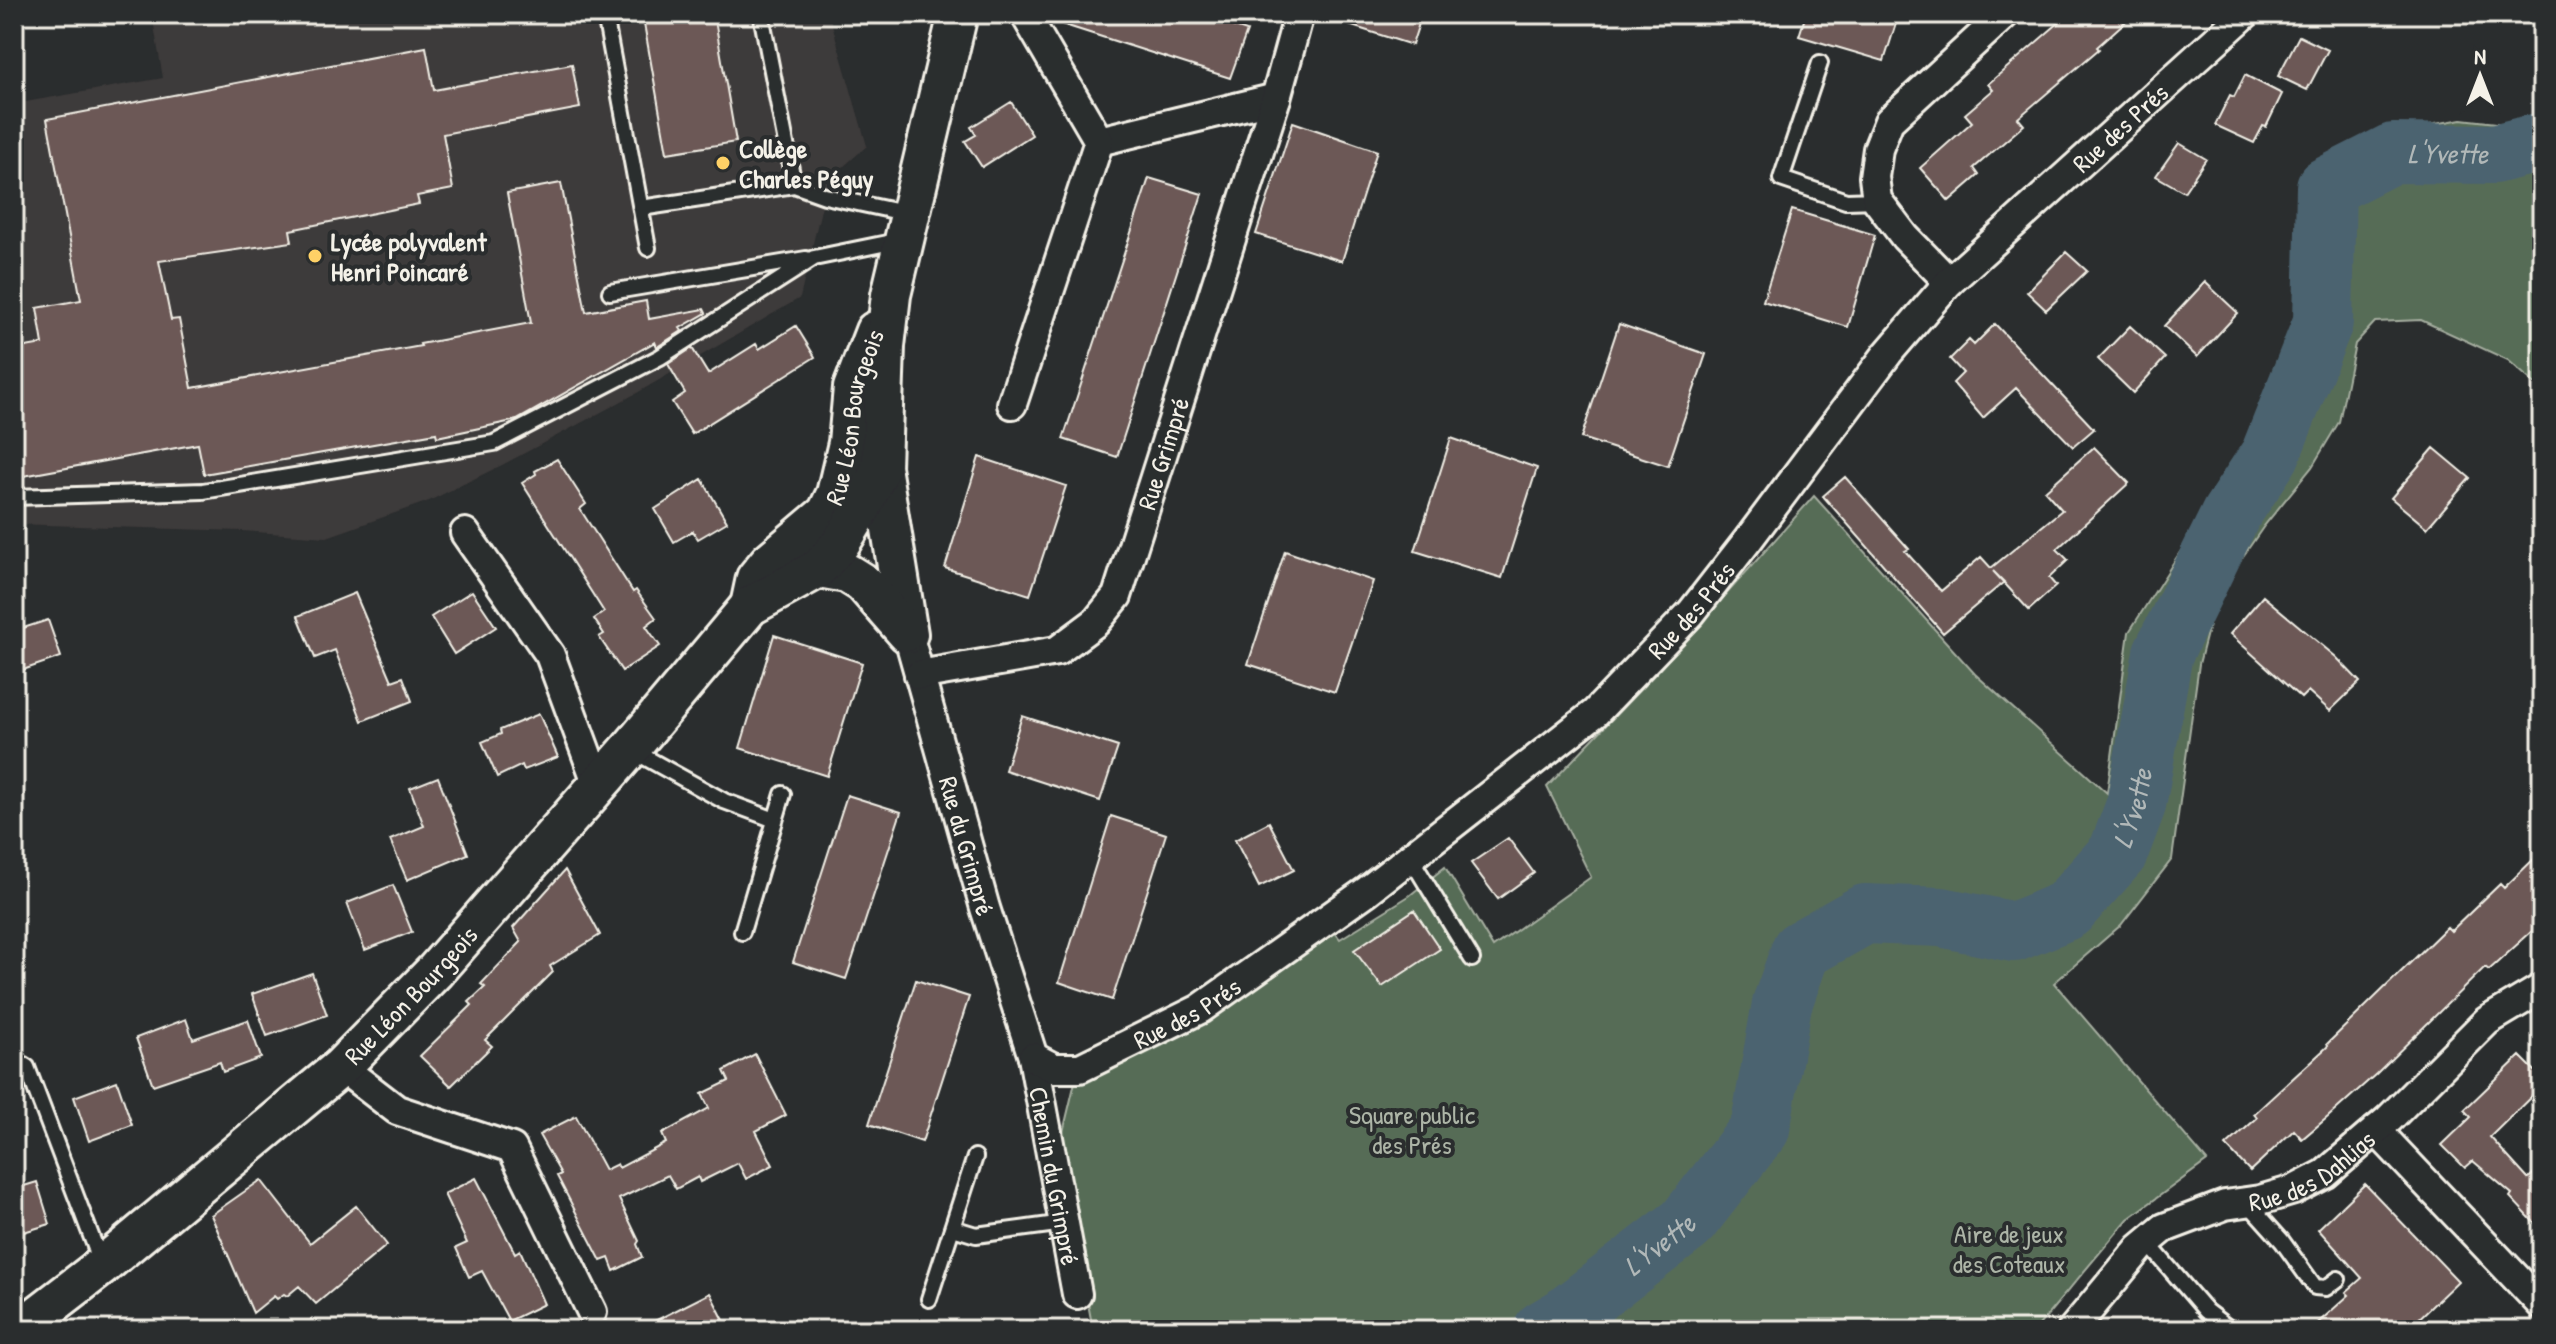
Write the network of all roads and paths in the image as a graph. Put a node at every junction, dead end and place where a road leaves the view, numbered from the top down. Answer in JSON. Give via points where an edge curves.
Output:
{"nodes":[{"id":1,"x":761,"y":14,"type":"edge"},
{"id":2,"x":958,"y":14,"type":"edge"},
{"id":3,"x":1025,"y":14,"type":"edge"},
{"id":4,"x":1299,"y":14,"type":"edge"},
{"id":5,"x":2005,"y":14,"type":"edge"},
{"id":6,"x":2245,"y":14,"type":"edge"},
{"id":7,"x":606,"y":21,"type":"dead end"},
{"id":8,"x":1820,"y":63,"type":"dead end"},
{"id":9,"x":1276,"y":98,"type":"junction"},
{"id":10,"x":1099,"y":141,"type":"junction"},
{"id":11,"x":794,"y":185,"type":"junction"},
{"id":12,"x":1877,"y":200,"type":"junction"},
{"id":13,"x":641,"y":208,"type":"junction"},
{"id":14,"x":906,"y":227,"type":"junction"},
{"id":15,"x":648,"y":248,"type":"dead end"},
{"id":16,"x":814,"y":258,"type":"junction"},
{"id":17,"x":1949,"y":282,"type":"junction"},
{"id":18,"x":610,"y":292,"type":"dead end"},
{"id":19,"x":891,"y":295,"type":"junction"},
{"id":20,"x":1012,"y":404,"type":"dead end"},
{"id":21,"x":881,"y":467,"type":"junction"},
{"id":22,"x":14,"y":497,"type":"edge"},
{"id":23,"x":831,"y":528,"type":"junction"},
{"id":24,"x":465,"y":533,"type":"dead end"},
{"id":25,"x":893,"y":553,"type":"junction"},
{"id":26,"x":819,"y":568,"type":"junction"},
{"id":27,"x":750,"y":606,"type":"junction"},
{"id":28,"x":908,"y":634,"type":"junction"},
{"id":29,"x":919,"y":675,"type":"junction"},
{"id":30,"x":630,"y":749,"type":"junction"},
{"id":31,"x":598,"y":785,"type":"junction"},
{"id":32,"x":783,"y":794,"type":"dead end"},
{"id":33,"x":775,"y":820,"type":"junction"},
{"id":34,"x":1410,"y":857,"type":"junction"},
{"id":35,"x":742,"y":932,"type":"dead end"},
{"id":36,"x":1472,"y":959,"type":"dead end"},
{"id":37,"x":2542,"y":988,"type":"edge"},
{"id":38,"x":1033,"y":1057,"type":"junction"},
{"id":39,"x":14,"y":1059,"type":"edge"},
{"id":40,"x":341,"y":1067,"type":"junction"},
{"id":41,"x":2376,"y":1130,"type":"junction"},
{"id":42,"x":975,"y":1157,"type":"dead end"},
{"id":43,"x":2247,"y":1201,"type":"junction"},
{"id":44,"x":1064,"y":1223,"type":"junction"},
{"id":45,"x":953,"y":1228,"type":"junction"},
{"id":46,"x":2147,"y":1242,"type":"junction"},
{"id":47,"x":102,"y":1266,"type":"junction"},
{"id":48,"x":2338,"y":1279,"type":"dead end"},
{"id":49,"x":1077,"y":1294,"type":"dead end"},
{"id":50,"x":2540,"y":1297,"type":"edge"},
{"id":51,"x":929,"y":1299,"type":"dead end"},
{"id":52,"x":592,"y":1312,"type":"dead end"},
{"id":53,"x":19,"y":1330,"type":"edge"},
{"id":54,"x":2072,"y":1330,"type":"edge"},
{"id":55,"x":2231,"y":1330,"type":"edge"}],
"edges":[{"from":1,"to":11,"type":"lane"},
{"from":2,"to":14,"type":"street","name":"Rue Léon Bourgeois"},
{"from":3,"to":10,"type":"street"},
{"from":4,"to":9,"type":"street","name":"Rue Grimpré"},
{"from":5,"to":12,"type":"street","via":[[1889,121],[1878,149]]},
{"from":6,"to":17,"type":"street","name":"Rue des Prés"},
{"from":7,"to":13,"type":"lane"},
{"from":8,"to":12,"type":"lane","via":[[1781,179],[1846,201]]},
{"from":9,"to":10,"type":"street"},
{"from":9,"to":29,"type":"street","name":"Rue Grimpré","via":[[1117,596],[1096,622],[1057,651]]},
{"from":10,"to":20,"type":"street"},
{"from":11,"to":13,"type":"lane"},
{"from":11,"to":14,"type":"lane"},
{"from":12,"to":17,"type":"street"},
{"from":13,"to":15,"type":"lane"},
{"from":14,"to":16,"type":"lane"},
{"from":14,"to":19,"type":"street","name":"Rue Léon Bourgeois"},
{"from":16,"to":18,"type":"lane"},
{"from":16,"to":22,"type":"lane","via":[[660,357],[494,443],[203,491]]},
{"from":17,"to":34,"type":"street","name":"Rue des Prés","via":[[1888,353],[1691,613],[1595,713]]},
{"from":19,"to":21,"type":"street","name":"Rue Léon Bourgeois"},
{"from":19,"to":23,"type":"street","name":"Rue Léon Bourgeois","via":[[853,388],[848,443],[827,513]]},
{"from":21,"to":23,"type":"street","name":"Rue Léon Bourgeois"},
{"from":21,"to":25,"type":"street"},
{"from":23,"to":25,"type":"street","via":[[882,542]]},
{"from":23,"to":26,"type":"street","name":"Rue Léon Bourgeois","via":[[840,544]]},
{"from":23,"to":27,"type":"street","name":"Rue Léon Bourgeois","via":[[769,562],[756,578]]},
{"from":24,"to":31,"type":"street","via":[[550,655]]},
{"from":25,"to":28,"type":"street"},
{"from":26,"to":27,"type":"street","name":"Rue Léon Bourgeois"},
{"from":26,"to":28,"type":"street","via":[[847,573],[863,583]]},
{"from":27,"to":30,"type":"street","name":"Rue Léon Bourgeois"},
{"from":28,"to":29,"type":"street","name":"Rue du Grimpré"},
{"from":29,"to":38,"type":"street","name":"Rue du Grimpré"},
{"from":30,"to":31,"type":"street","name":"Rue Léon Bourgeois"},
{"from":30,"to":33,"type":"lane","via":[[724,801]]},
{"from":31,"to":40,"type":"street","name":"Rue Léon Bourgeois","via":[[435,971]]},
{"from":32,"to":33,"type":"lane"},
{"from":33,"to":35,"type":"lane"},
{"from":34,"to":36,"type":"lane"},
{"from":34,"to":38,"type":"street","name":"Rue des Prés","via":[[1200,1009],[1080,1068],[1054,1068]]},
{"from":37,"to":41,"type":"street","name":"Rue des Dahlias","via":[[2487,1021]]},
{"from":38,"to":44,"type":"street","name":"Chemin du Grimpré"},
{"from":39,"to":47,"type":"lane","via":[[27,1067]]},
{"from":40,"to":47,"type":"street","name":"Rue Léon Bourgeois"},
{"from":40,"to":52,"type":"street","via":[[397,1110],[512,1148]]},
{"from":41,"to":43,"type":"street","name":"Rue des Dahlias","via":[[2325,1174],[2294,1190]]},
{"from":41,"to":50,"type":"street"},
{"from":42,"to":45,"type":"lane"},
{"from":43,"to":46,"type":"street","name":"Rue des Dahlias","via":[[2197,1213]]},
{"from":43,"to":48,"type":"lane","via":[[2315,1287],[2326,1288]]},
{"from":44,"to":45,"type":"lane","via":[[976,1235]]},
{"from":44,"to":49,"type":"street","name":"Chemin du Grimpré"},
{"from":45,"to":51,"type":"lane"},
{"from":46,"to":54,"type":"street","name":"Rue des Dahlias"},
{"from":46,"to":55,"type":"lane","via":[[2206,1311]]},
{"from":47,"to":53,"type":"street","name":"Rue Léon Bourgeois"}]}
